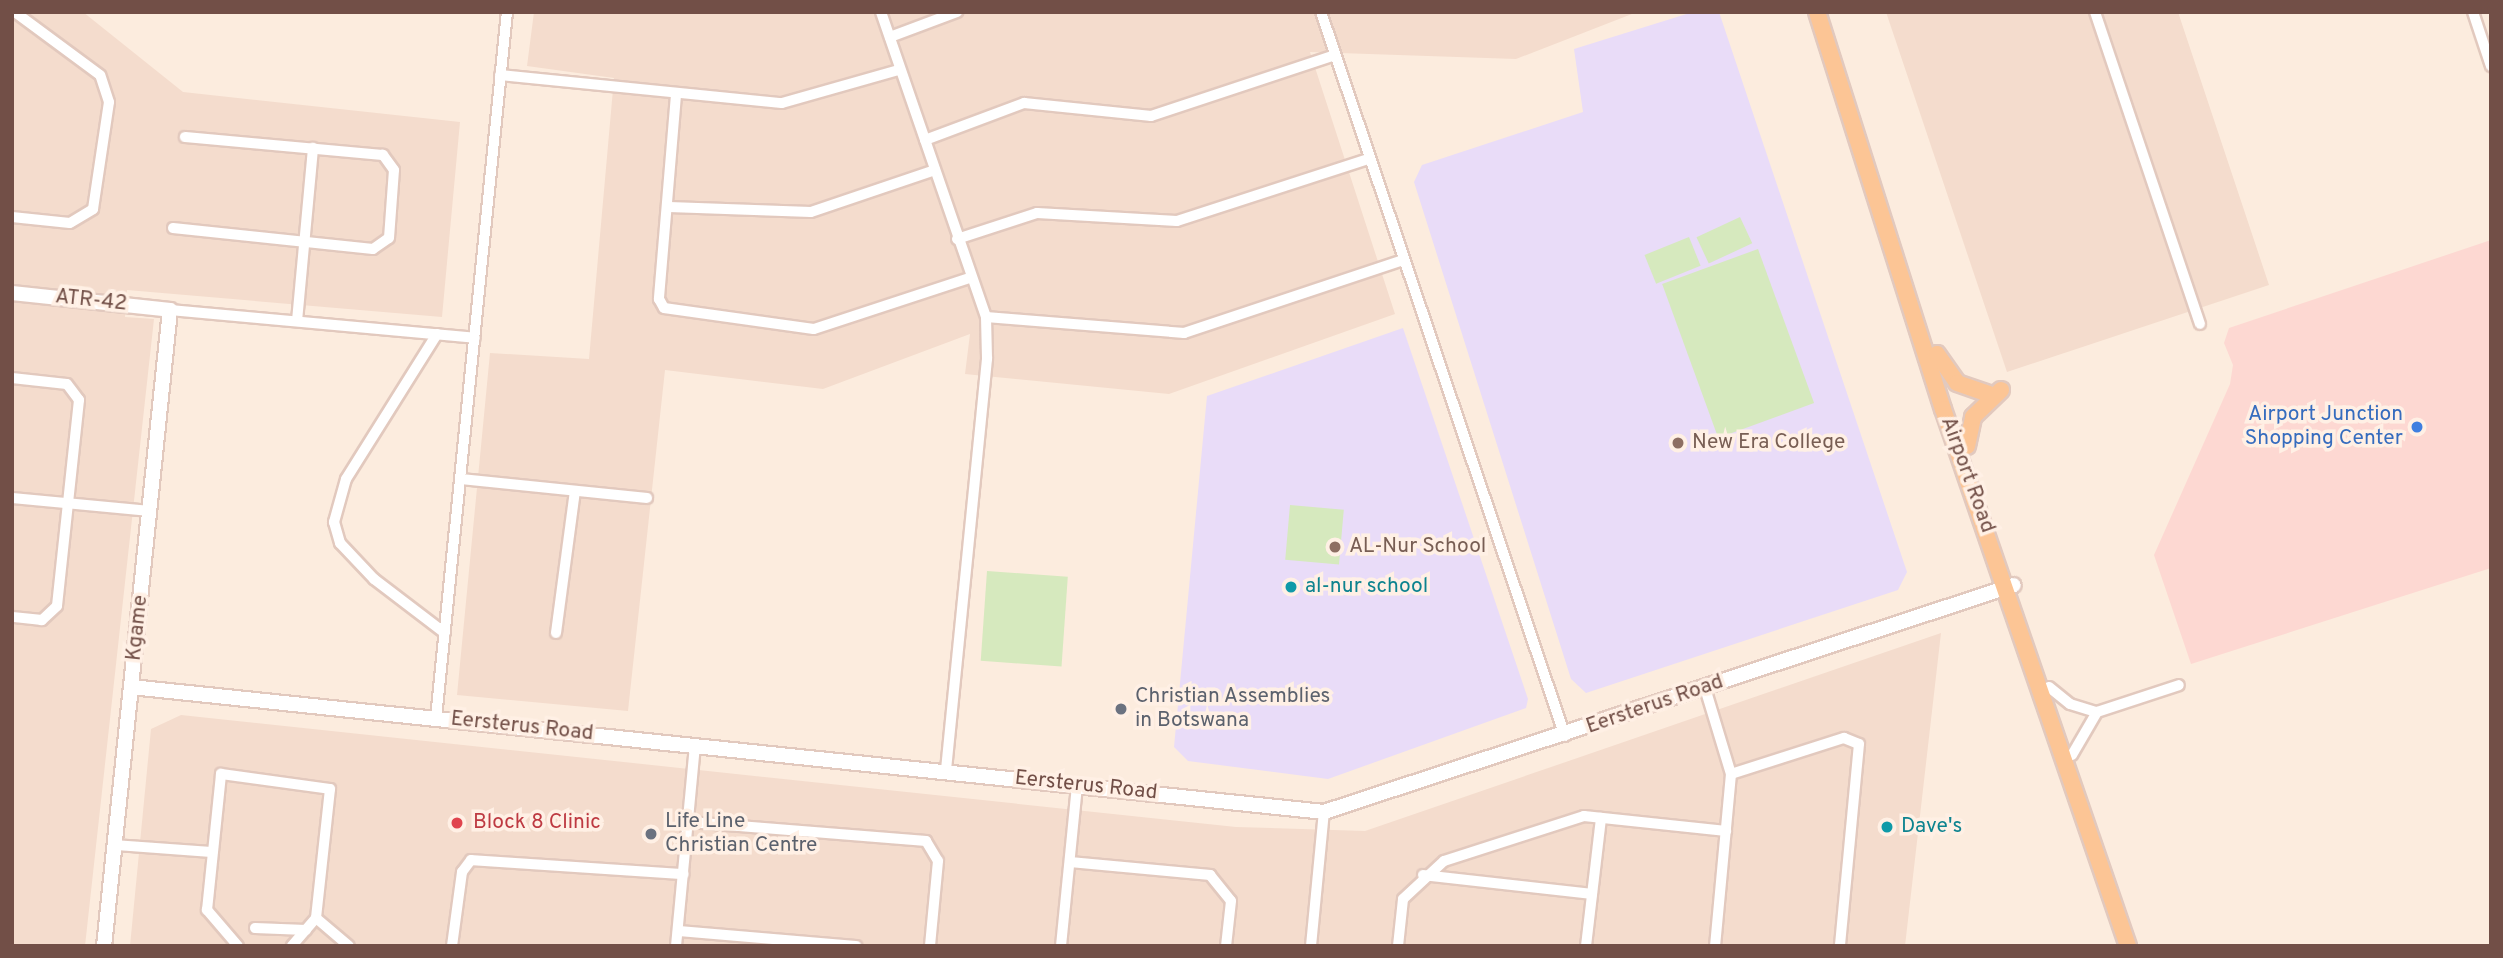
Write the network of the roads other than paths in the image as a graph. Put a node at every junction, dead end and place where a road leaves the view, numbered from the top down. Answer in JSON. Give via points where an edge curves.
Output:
{"nodes":[{"id":1,"x":15,"y":12,"type":"edge"},
{"id":2,"x":507,"y":12,"type":"edge"},
{"id":3,"x":881,"y":12,"type":"edge"},
{"id":4,"x":957,"y":12,"type":"edge"},
{"id":5,"x":1322,"y":12,"type":"edge"},
{"id":6,"x":1817,"y":12,"type":"edge"},
{"id":7,"x":2095,"y":12,"type":"edge"},
{"id":8,"x":2473,"y":12,"type":"edge"},
{"id":9,"x":890,"y":37,"type":"junction"},
{"id":10,"x":2488,"y":46,"type":"edge"},
{"id":11,"x":1335,"y":55,"type":"junction"},
{"id":12,"x":2491,"y":66,"type":"edge"},
{"id":13,"x":899,"y":70,"type":"junction"},
{"id":14,"x":500,"y":75,"type":"junction"},
{"id":15,"x":676,"y":95,"type":"junction"},
{"id":16,"x":185,"y":138,"type":"dead end"},
{"id":17,"x":925,"y":141,"type":"junction"},
{"id":18,"x":313,"y":148,"type":"junction"},
{"id":19,"x":1368,"y":159,"type":"junction"},
{"id":20,"x":934,"y":170,"type":"junction"},
{"id":21,"x":669,"y":207,"type":"junction"},
{"id":22,"x":1884,"y":216,"type":"junction"},
{"id":23,"x":12,"y":217,"type":"edge"},
{"id":24,"x":173,"y":228,"type":"dead end"},
{"id":25,"x":957,"y":239,"type":"junction"},
{"id":26,"x":303,"y":245,"type":"junction"},
{"id":27,"x":1403,"y":260,"type":"junction"},
{"id":28,"x":972,"y":277,"type":"junction"},
{"id":29,"x":12,"y":293,"type":"edge"},
{"id":30,"x":170,"y":310,"type":"junction"},
{"id":31,"x":986,"y":317,"type":"junction"},
{"id":32,"x":297,"y":321,"type":"junction"},
{"id":33,"x":2200,"y":324,"type":"dead end"},
{"id":34,"x":437,"y":334,"type":"junction"},
{"id":35,"x":475,"y":338,"type":"junction"},
{"id":36,"x":1937,"y":354,"type":"junction"},
{"id":37,"x":12,"y":378,"type":"edge"},
{"id":38,"x":1968,"y":446,"type":"junction"},
{"id":39,"x":461,"y":480,"type":"junction"},
{"id":40,"x":575,"y":491,"type":"junction"},
{"id":41,"x":12,"y":498,"type":"edge"},
{"id":42,"x":647,"y":498,"type":"dead end"},
{"id":43,"x":66,"y":504,"type":"junction"},
{"id":44,"x":150,"y":511,"type":"junction"},
{"id":45,"x":2011,"y":586,"type":"junction"},
{"id":46,"x":12,"y":617,"type":"edge"},
{"id":47,"x":445,"y":633,"type":"junction"},
{"id":48,"x":556,"y":633,"type":"dead end"},
{"id":49,"x":2179,"y":685,"type":"dead end"},
{"id":50,"x":131,"y":687,"type":"junction"},
{"id":51,"x":2049,"y":687,"type":"junction"},
{"id":52,"x":1705,"y":688,"type":"junction"},
{"id":53,"x":2097,"y":712,"type":"junction"},
{"id":54,"x":436,"y":718,"type":"junction"},
{"id":55,"x":1565,"y":736,"type":"junction"},
{"id":56,"x":695,"y":746,"type":"junction"},
{"id":57,"x":2072,"y":755,"type":"junction"},
{"id":58,"x":946,"y":772,"type":"junction"},
{"id":59,"x":1731,"y":774,"type":"junction"},
{"id":60,"x":1076,"y":785,"type":"junction"},
{"id":61,"x":1324,"y":811,"type":"junction"},
{"id":62,"x":1601,"y":818,"type":"junction"},
{"id":63,"x":689,"y":822,"type":"junction"},
{"id":64,"x":1726,"y":831,"type":"junction"},
{"id":65,"x":115,"y":845,"type":"junction"},
{"id":66,"x":210,"y":852,"type":"junction"},
{"id":67,"x":1070,"y":863,"type":"junction"},
{"id":68,"x":684,"y":874,"type":"junction"},
{"id":69,"x":1423,"y":875,"type":"junction"},
{"id":70,"x":1592,"y":894,"type":"junction"},
{"id":71,"x":316,"y":918,"type":"junction"},
{"id":72,"x":255,"y":928,"type":"dead end"},
{"id":73,"x":306,"y":930,"type":"junction"},
{"id":74,"x":678,"y":931,"type":"junction"},
{"id":75,"x":2129,"y":940,"type":"edge"},
{"id":76,"x":104,"y":946,"type":"edge"},
{"id":77,"x":238,"y":946,"type":"edge"},
{"id":78,"x":292,"y":946,"type":"edge"},
{"id":79,"x":349,"y":946,"type":"edge"},
{"id":80,"x":452,"y":946,"type":"edge"},
{"id":81,"x":676,"y":946,"type":"edge"},
{"id":82,"x":856,"y":946,"type":"edge"},
{"id":83,"x":930,"y":946,"type":"edge"},
{"id":84,"x":1061,"y":946,"type":"edge"},
{"id":85,"x":1226,"y":946,"type":"edge"},
{"id":86,"x":1311,"y":946,"type":"edge"},
{"id":87,"x":1398,"y":946,"type":"edge"},
{"id":88,"x":1586,"y":946,"type":"edge"},
{"id":89,"x":1715,"y":946,"type":"edge"},
{"id":90,"x":1840,"y":946,"type":"edge"}],
"edges":[{"from":1,"to":23,"type":"street","via":[[100,75],[109,102],[93,209],[70,223]]},
{"from":2,"to":14,"type":"street"},
{"from":3,"to":9,"type":"street"},
{"from":4,"to":9,"type":"street"},
{"from":5,"to":11,"type":"street"},
{"from":6,"to":22,"type":"main road","name":"Airport Road"},
{"from":7,"to":33,"type":"street"},
{"from":8,"to":10,"type":"street"},
{"from":9,"to":13,"type":"street"},
{"from":10,"to":12,"type":"street"},
{"from":11,"to":17,"type":"street","via":[[1151,116],[1024,103]]},
{"from":11,"to":19,"type":"street"},
{"from":13,"to":15,"type":"street","via":[[796,102]]},
{"from":13,"to":17,"type":"street"},
{"from":14,"to":15,"type":"street"},
{"from":14,"to":35,"type":"street"},
{"from":15,"to":21,"type":"street"},
{"from":16,"to":18,"type":"street"},
{"from":17,"to":20,"type":"street"},
{"from":18,"to":26,"type":"street"},
{"from":18,"to":26,"type":"street","via":[[383,155],[392,162],[389,238],[373,249]]},
{"from":19,"to":25,"type":"street","via":[[1177,221],[1037,213]]},
{"from":19,"to":27,"type":"street"},
{"from":20,"to":21,"type":"street","via":[[811,212]]},
{"from":20,"to":25,"type":"street"},
{"from":21,"to":28,"type":"street","via":[[659,299],[678,314],[830,327]]},
{"from":22,"to":36,"type":"main road"},
{"from":22,"to":45,"type":"main road","name":"Airport Road","via":[[1943,409]]},
{"from":24,"to":26,"type":"street"},
{"from":25,"to":28,"type":"street"},
{"from":26,"to":32,"type":"street"},
{"from":27,"to":31,"type":"street","via":[[1184,333]]},
{"from":27,"to":55,"type":"street"},
{"from":28,"to":31,"type":"street"},
{"from":29,"to":30,"type":"street","name":"ATR-42"},
{"from":30,"to":32,"type":"street"},
{"from":30,"to":44,"type":"street","name":"Kgame"},
{"from":31,"to":58,"type":"street","via":[[987,359]]},
{"from":32,"to":34,"type":"street"},
{"from":34,"to":35,"type":"street"},
{"from":34,"to":47,"type":"street","via":[[346,479],[334,522],[340,543],[374,579]]},
{"from":35,"to":39,"type":"street"},
{"from":36,"to":38,"type":"main road"},
{"from":36,"to":38,"type":"main road","via":[[1957,383],[1995,392],[1973,417]]},
{"from":37,"to":43,"type":"street","via":[[76,390]]},
{"from":38,"to":45,"type":"main road"},
{"from":39,"to":40,"type":"street"},
{"from":39,"to":47,"type":"street"},
{"from":40,"to":42,"type":"street"},
{"from":40,"to":48,"type":"street"},
{"from":41,"to":43,"type":"street"},
{"from":43,"to":44,"type":"street"},
{"from":43,"to":46,"type":"street","via":[[57,606],[42,620]]},
{"from":44,"to":50,"type":"street","name":"Kgame"},
{"from":45,"to":51,"type":"main road"},
{"from":45,"to":52,"type":"street","name":"Eersterus Road"},
{"from":45,"to":75,"type":"main road","name":"Airport Road"},
{"from":47,"to":54,"type":"street"},
{"from":49,"to":53,"type":"street"},
{"from":50,"to":54,"type":"street","name":"Eersterus Road"},
{"from":50,"to":65,"type":"street","name":"Kgame"},
{"from":51,"to":53,"type":"street","via":[[2070,704]]},
{"from":51,"to":57,"type":"main road"},
{"from":52,"to":55,"type":"street","name":"Eersterus Road"},
{"from":52,"to":59,"type":"street"},
{"from":53,"to":57,"type":"street"},
{"from":54,"to":56,"type":"street","name":"Eersterus Road"},
{"from":55,"to":61,"type":"street","name":"Eersterus Road"},
{"from":56,"to":58,"type":"street","name":"Eersterus Road"},
{"from":56,"to":63,"type":"street"},
{"from":57,"to":75,"type":"main road"},
{"from":58,"to":60,"type":"street","name":"Eersterus Road"},
{"from":59,"to":64,"type":"street"},
{"from":59,"to":90,"type":"street","via":[[1844,738],[1859,744]]},
{"from":60,"to":61,"type":"street","name":"Eersterus Road"},
{"from":60,"to":67,"type":"street"},
{"from":61,"to":86,"type":"street"},
{"from":62,"to":64,"type":"street"},
{"from":62,"to":69,"type":"street","via":[[1570,819],[1444,860]]},
{"from":62,"to":70,"type":"street"},
{"from":63,"to":68,"type":"street"},
{"from":63,"to":83,"type":"street","via":[[926,841],[939,861]]},
{"from":64,"to":89,"type":"street"},
{"from":65,"to":66,"type":"street"},
{"from":65,"to":76,"type":"street","name":"Kgame"},
{"from":66,"to":71,"type":"street","via":[[218,775],[329,786]]},
{"from":66,"to":77,"type":"street","via":[[207,910]]},
{"from":67,"to":84,"type":"street"},
{"from":67,"to":85,"type":"street","via":[[1210,874],[1231,901]]},
{"from":68,"to":74,"type":"street"},
{"from":68,"to":80,"type":"street","via":[[471,860],[462,872]]},
{"from":69,"to":70,"type":"street"},
{"from":69,"to":87,"type":"street","via":[[1403,900]]},
{"from":70,"to":88,"type":"street"},
{"from":71,"to":73,"type":"street"},
{"from":71,"to":79,"type":"street"},
{"from":72,"to":73,"type":"street"},
{"from":73,"to":78,"type":"street"},
{"from":74,"to":81,"type":"street"},
{"from":74,"to":82,"type":"street"}]}
